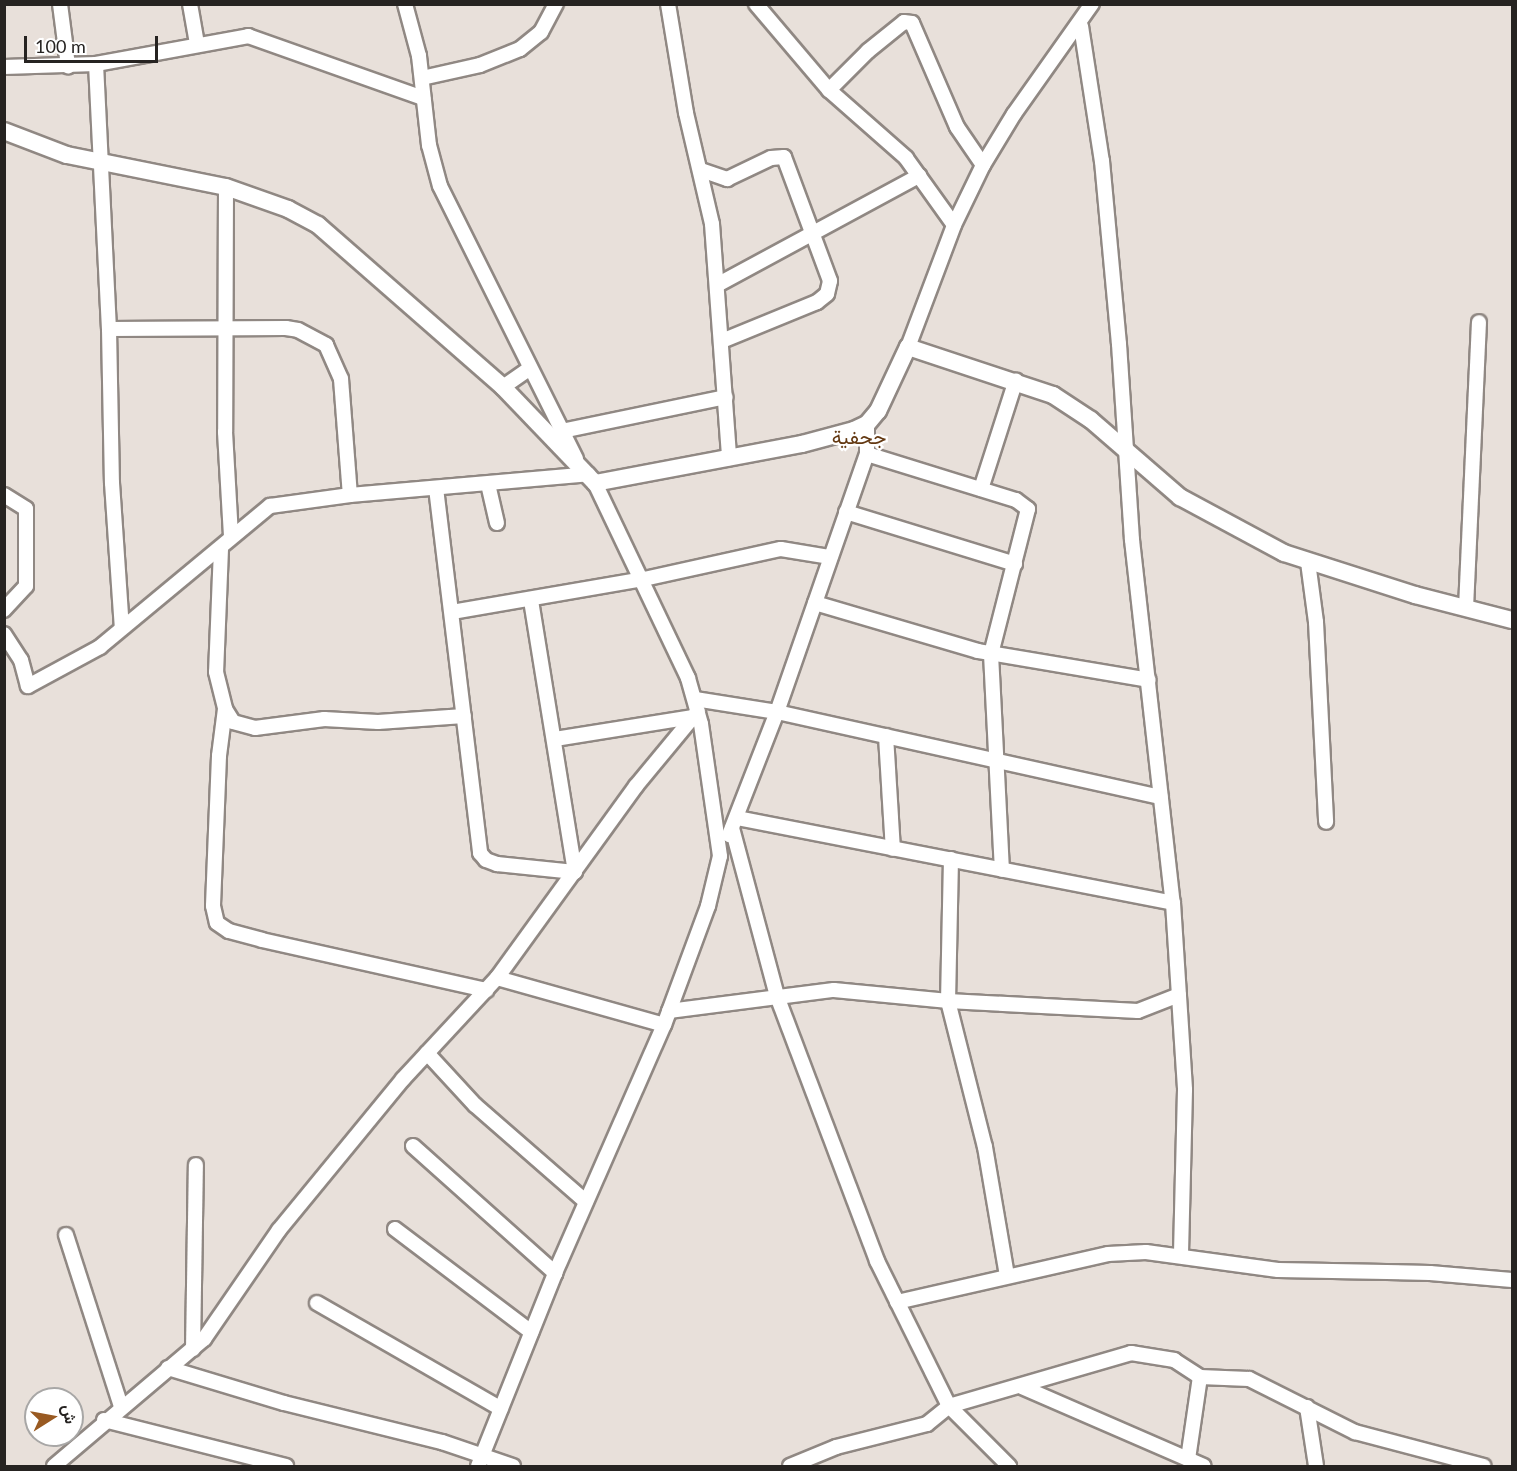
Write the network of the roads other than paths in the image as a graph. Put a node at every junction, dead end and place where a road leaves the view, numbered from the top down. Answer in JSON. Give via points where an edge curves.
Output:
{"nodes":[{"id":1,"x":60,"y":4,"type":"edge"},
{"id":2,"x":190,"y":4,"type":"edge"},
{"id":3,"x":405,"y":4,"type":"edge"},
{"id":4,"x":556,"y":4,"type":"edge"},
{"id":5,"x":668,"y":4,"type":"edge"},
{"id":6,"x":756,"y":4,"type":"edge"},
{"id":7,"x":1092,"y":4,"type":"edge"},
{"id":8,"x":1081,"y":26,"type":"junction"},
{"id":9,"x":197,"y":43,"type":"junction"},
{"id":10,"x":96,"y":64,"type":"junction"},
{"id":11,"x":68,"y":66,"type":"junction"},
{"id":12,"x":4,"y":67,"type":"edge"},
{"id":13,"x":422,"y":78,"type":"junction"},
{"id":14,"x":829,"y":90,"type":"junction"},
{"id":15,"x":423,"y":98,"type":"junction"},
{"id":16,"x":4,"y":131,"type":"edge"},
{"id":17,"x":102,"y":161,"type":"junction"},
{"id":18,"x":983,"y":165,"type":"junction"},
{"id":19,"x":700,"y":170,"type":"junction"},
{"id":20,"x":919,"y":176,"type":"junction"},
{"id":21,"x":226,"y":187,"type":"junction"},
{"id":22,"x":954,"y":225,"type":"junction"},
{"id":23,"x":814,"y":233,"type":"junction"},
{"id":24,"x":717,"y":285,"type":"junction"},
{"id":25,"x":1479,"y":322,"type":"dead end"},
{"id":26,"x":109,"y":329,"type":"junction"},
{"id":27,"x":225,"y":330,"type":"junction"},
{"id":28,"x":722,"y":341,"type":"junction"},
{"id":29,"x":908,"y":347,"type":"junction"},
{"id":30,"x":529,"y":369,"type":"junction"},
{"id":31,"x":1016,"y":380,"type":"junction"},
{"id":32,"x":503,"y":387,"type":"junction"},
{"id":33,"x":726,"y":397,"type":"junction"},
{"id":34,"x":867,"y":424,"type":"junction"},
{"id":35,"x":562,"y":430,"type":"junction"},
{"id":36,"x":1124,"y":447,"type":"junction"},
{"id":37,"x":867,"y":454,"type":"junction"},
{"id":38,"x":729,"y":458,"type":"junction"},
{"id":39,"x":587,"y":473,"type":"junction"},
{"id":40,"x":488,"y":484,"type":"junction"},
{"id":41,"x":436,"y":488,"type":"junction"},
{"id":42,"x":981,"y":489,"type":"junction"},
{"id":43,"x":4,"y":495,"type":"edge"},
{"id":44,"x":350,"y":495,"type":"junction"},
{"id":45,"x":846,"y":512,"type":"junction"},
{"id":46,"x":497,"y":523,"type":"dead end"},
{"id":47,"x":231,"y":536,"type":"junction"},
{"id":48,"x":221,"y":549,"type":"junction"},
{"id":49,"x":830,"y":556,"type":"junction"},
{"id":50,"x":1308,"y":562,"type":"junction"},
{"id":51,"x":1015,"y":564,"type":"junction"},
{"id":52,"x":644,"y":579,"type":"junction"},
{"id":53,"x":531,"y":600,"type":"junction"},
{"id":54,"x":815,"y":603,"type":"junction"},
{"id":55,"x":1467,"y":608,"type":"junction"},
{"id":56,"x":4,"y":610,"type":"edge"},
{"id":57,"x":452,"y":612,"type":"junction"},
{"id":58,"x":1512,"y":620,"type":"edge"},
{"id":59,"x":122,"y":628,"type":"junction"},
{"id":60,"x":4,"y":634,"type":"edge"},
{"id":61,"x":991,"y":654,"type":"junction"},
{"id":62,"x":1149,"y":680,"type":"junction"},
{"id":63,"x":225,"y":709,"type":"junction"},
{"id":64,"x":695,"y":709,"type":"junction"},
{"id":65,"x":777,"y":712,"type":"junction"},
{"id":66,"x":464,"y":716,"type":"junction"},
{"id":67,"x":886,"y":736,"type":"junction"},
{"id":68,"x":555,"y":739,"type":"junction"},
{"id":69,"x":995,"y":760,"type":"junction"},
{"id":70,"x":1161,"y":797,"type":"junction"},
{"id":71,"x":1326,"y":822,"type":"dead end"},
{"id":72,"x":734,"y":823,"type":"junction"},
{"id":73,"x":893,"y":849,"type":"junction"},
{"id":74,"x":720,"y":856,"type":"junction"},
{"id":75,"x":951,"y":859,"type":"junction"},
{"id":76,"x":1002,"y":870,"type":"junction"},
{"id":77,"x":575,"y":872,"type":"junction"},
{"id":78,"x":1173,"y":903,"type":"junction"},
{"id":79,"x":497,"y":978,"type":"junction"},
{"id":80,"x":486,"y":990,"type":"junction"},
{"id":81,"x":1179,"y":995,"type":"junction"},
{"id":82,"x":777,"y":996,"type":"junction"},
{"id":83,"x":948,"y":1001,"type":"junction"},
{"id":84,"x":669,"y":1011,"type":"junction"},
{"id":85,"x":664,"y":1025,"type":"junction"},
{"id":86,"x":427,"y":1053,"type":"junction"},
{"id":87,"x":413,"y":1146,"type":"dead end"},
{"id":88,"x":196,"y":1165,"type":"dead end"},
{"id":89,"x":586,"y":1202,"type":"junction"},
{"id":90,"x":395,"y":1229,"type":"dead end"},
{"id":91,"x":66,"y":1235,"type":"dead end"},
{"id":92,"x":1181,"y":1254,"type":"junction"},
{"id":93,"x":555,"y":1273,"type":"junction"},
{"id":94,"x":1007,"y":1276,"type":"junction"},
{"id":95,"x":1512,"y":1280,"type":"edge"},
{"id":96,"x":897,"y":1302,"type":"junction"},
{"id":97,"x":317,"y":1303,"type":"dead end"},
{"id":98,"x":531,"y":1332,"type":"junction"},
{"id":99,"x":193,"y":1349,"type":"junction"},
{"id":100,"x":168,"y":1368,"type":"junction"},
{"id":101,"x":1200,"y":1377,"type":"junction"},
{"id":102,"x":1023,"y":1387,"type":"junction"},
{"id":103,"x":121,"y":1406,"type":"junction"},
{"id":104,"x":949,"y":1406,"type":"junction"},
{"id":105,"x":1307,"y":1407,"type":"junction"},
{"id":106,"x":501,"y":1409,"type":"junction"},
{"id":107,"x":104,"y":1420,"type":"junction"},
{"id":108,"x":1188,"y":1459,"type":"junction"},
{"id":109,"x":479,"y":1462,"type":"edge"},
{"id":110,"x":813,"y":1462,"type":"edge"},
{"id":111,"x":54,"y":1467,"type":"edge"},
{"id":112,"x":286,"y":1467,"type":"edge"},
{"id":113,"x":513,"y":1467,"type":"edge"},
{"id":114,"x":790,"y":1467,"type":"edge"},
{"id":115,"x":1009,"y":1467,"type":"edge"},
{"id":116,"x":1204,"y":1467,"type":"edge"},
{"id":117,"x":1316,"y":1467,"type":"edge"},
{"id":118,"x":1484,"y":1467,"type":"edge"}],
"edges":[{"from":1,"to":11,"type":"street"},
{"from":2,"to":9,"type":"street"},
{"from":3,"to":13,"type":"street"},
{"from":4,"to":13,"type":"street","via":[[542,32],[520,49],[480,65]]},
{"from":5,"to":19,"type":"street"},
{"from":6,"to":14,"type":"street"},
{"from":7,"to":8,"type":"street"},
{"from":8,"to":18,"type":"street","via":[[1014,114]]},
{"from":8,"to":36,"type":"street","via":[[1102,161]]},
{"from":9,"to":10,"type":"street"},
{"from":9,"to":15,"type":"street","via":[[258,38]]},
{"from":10,"to":11,"type":"street"},
{"from":10,"to":17,"type":"street"},
{"from":11,"to":12,"type":"street"},
{"from":13,"to":15,"type":"street"},
{"from":14,"to":18,"type":"street","via":[[868,51],[904,22],[912,23],[957,128]]},
{"from":14,"to":20,"type":"street","via":[[891,141]]},
{"from":15,"to":30,"type":"street","via":[[429,145],[440,186]]},
{"from":16,"to":17,"type":"main road","via":[[67,155]]},
{"from":17,"to":21,"type":"main road"},
{"from":17,"to":26,"type":"street"},
{"from":18,"to":22,"type":"street"},
{"from":19,"to":23,"type":"street","via":[[727,179],[771,158],[784,157]]},
{"from":19,"to":24,"type":"street","via":[[709,208]]},
{"from":20,"to":22,"type":"street"},
{"from":20,"to":23,"type":"street"},
{"from":21,"to":27,"type":"street"},
{"from":21,"to":32,"type":"main road","via":[[288,209],[324,230]]},
{"from":22,"to":29,"type":"street"},
{"from":23,"to":24,"type":"street"},
{"from":23,"to":28,"type":"street","via":[[830,281],[827,294],[784,317]]},
{"from":24,"to":28,"type":"street"},
{"from":25,"to":55,"type":"street"},
{"from":26,"to":27,"type":"street"},
{"from":26,"to":59,"type":"street","via":[[112,483]]},
{"from":27,"to":44,"type":"street","via":[[298,330],[331,351],[341,379]]},
{"from":27,"to":47,"type":"street"},
{"from":28,"to":33,"type":"street"},
{"from":29,"to":31,"type":"main road"},
{"from":29,"to":34,"type":"main road","via":[[889,392]]},
{"from":30,"to":32,"type":"street"},
{"from":30,"to":35,"type":"street"},
{"from":31,"to":36,"type":"main road","via":[[1069,404]]},
{"from":31,"to":42,"type":"street"},
{"from":32,"to":39,"type":"main road"},
{"from":33,"to":35,"type":"street"},
{"from":33,"to":38,"type":"street"},
{"from":34,"to":37,"type":"street"},
{"from":34,"to":38,"type":"main road","via":[[840,435]]},
{"from":35,"to":39,"type":"street"},
{"from":36,"to":50,"type":"main road","via":[[1204,512],[1257,541]]},
{"from":36,"to":62,"type":"street"},
{"from":37,"to":42,"type":"street"},
{"from":37,"to":45,"type":"street"},
{"from":38,"to":39,"type":"main road"},
{"from":39,"to":40,"type":"street"},
{"from":39,"to":52,"type":"street"},
{"from":40,"to":41,"type":"street"},
{"from":40,"to":46,"type":"street"},
{"from":41,"to":44,"type":"street"},
{"from":41,"to":57,"type":"street"},
{"from":42,"to":51,"type":"street","via":[[1016,500],[1028,509]]},
{"from":43,"to":56,"type":"street","via":[[26,510],[26,586]]},
{"from":44,"to":47,"type":"street","via":[[270,506]]},
{"from":45,"to":49,"type":"street"},
{"from":45,"to":51,"type":"street"},
{"from":47,"to":48,"type":"street"},
{"from":48,"to":59,"type":"street"},
{"from":48,"to":63,"type":"street","via":[[216,672]]},
{"from":49,"to":52,"type":"street","via":[[781,549]]},
{"from":49,"to":54,"type":"street"},
{"from":50,"to":55,"type":"main road"},
{"from":50,"to":71,"type":"street","via":[[1316,622]]},
{"from":51,"to":61,"type":"street"},
{"from":52,"to":53,"type":"street"},
{"from":52,"to":64,"type":"street"},
{"from":53,"to":57,"type":"street"},
{"from":53,"to":68,"type":"street"},
{"from":54,"to":61,"type":"street"},
{"from":54,"to":65,"type":"street"},
{"from":55,"to":58,"type":"main road"},
{"from":57,"to":66,"type":"street"},
{"from":59,"to":60,"type":"street","via":[[80,661],[28,686],[21,660]]},
{"from":61,"to":62,"type":"street"},
{"from":61,"to":69,"type":"street"},
{"from":62,"to":70,"type":"street"},
{"from":63,"to":66,"type":"street","via":[[233,722],[255,728],[324,719],[378,722]]},
{"from":63,"to":80,"type":"street","via":[[219,756],[213,906],[217,923],[262,940]]},
{"from":64,"to":65,"type":"street"},
{"from":64,"to":68,"type":"street"},
{"from":64,"to":74,"type":"street"},
{"from":64,"to":77,"type":"street"},
{"from":65,"to":67,"type":"street"},
{"from":65,"to":72,"type":"street"},
{"from":66,"to":77,"type":"street","via":[[483,857],[497,864]]},
{"from":67,"to":69,"type":"street"},
{"from":67,"to":73,"type":"street"},
{"from":68,"to":77,"type":"street"},
{"from":69,"to":70,"type":"street"},
{"from":69,"to":76,"type":"street"},
{"from":70,"to":78,"type":"street"},
{"from":72,"to":73,"type":"street"},
{"from":72,"to":74,"type":"street"},
{"from":72,"to":82,"type":"street"},
{"from":73,"to":75,"type":"street"},
{"from":74,"to":84,"type":"street","via":[[708,906]]},
{"from":75,"to":76,"type":"street"},
{"from":75,"to":83,"type":"street"},
{"from":76,"to":78,"type":"street"},
{"from":77,"to":79,"type":"street"},
{"from":78,"to":81,"type":"street"},
{"from":79,"to":80,"type":"street"},
{"from":79,"to":85,"type":"street"},
{"from":80,"to":86,"type":"street"},
{"from":81,"to":83,"type":"street","via":[[1138,1011]]},
{"from":81,"to":92,"type":"street","via":[[1185,1090]]},
{"from":82,"to":83,"type":"street","via":[[849,990]]},
{"from":82,"to":84,"type":"street"},
{"from":82,"to":96,"type":"street","via":[[877,1261]]},
{"from":83,"to":94,"type":"street","via":[[985,1147]]},
{"from":84,"to":85,"type":"street"},
{"from":85,"to":89,"type":"street"},
{"from":86,"to":89,"type":"street","via":[[475,1105]]},
{"from":86,"to":99,"type":"street","via":[[279,1230],[226,1310]]},
{"from":87,"to":93,"type":"street"},
{"from":88,"to":99,"type":"street"},
{"from":89,"to":93,"type":"street"},
{"from":90,"to":98,"type":"street"},
{"from":91,"to":103,"type":"street"},
{"from":92,"to":94,"type":"street","via":[[1108,1254]]},
{"from":92,"to":95,"type":"street","via":[[1278,1270],[1430,1273]]},
{"from":93,"to":98,"type":"street"},
{"from":94,"to":96,"type":"street"},
{"from":96,"to":104,"type":"street"},
{"from":97,"to":106,"type":"street"},
{"from":98,"to":106,"type":"street"},
{"from":99,"to":100,"type":"street"},
{"from":100,"to":103,"type":"street"},
{"from":100,"to":109,"type":"street","via":[[284,1403],[442,1442]]},
{"from":101,"to":102,"type":"street","via":[[1174,1360],[1131,1353]]},
{"from":101,"to":105,"type":"street","via":[[1249,1379]]},
{"from":101,"to":108,"type":"street"},
{"from":102,"to":104,"type":"street"},
{"from":102,"to":108,"type":"street"},
{"from":103,"to":107,"type":"street"},
{"from":104,"to":110,"type":"street","via":[[927,1424],[851,1442]]},
{"from":104,"to":115,"type":"street"},
{"from":105,"to":117,"type":"street"},
{"from":105,"to":118,"type":"street","via":[[1355,1432]]},
{"from":106,"to":109,"type":"street"},
{"from":107,"to":111,"type":"street"},
{"from":107,"to":112,"type":"street"},
{"from":108,"to":116,"type":"street"},
{"from":109,"to":113,"type":"street"},
{"from":110,"to":114,"type":"street"}]}
